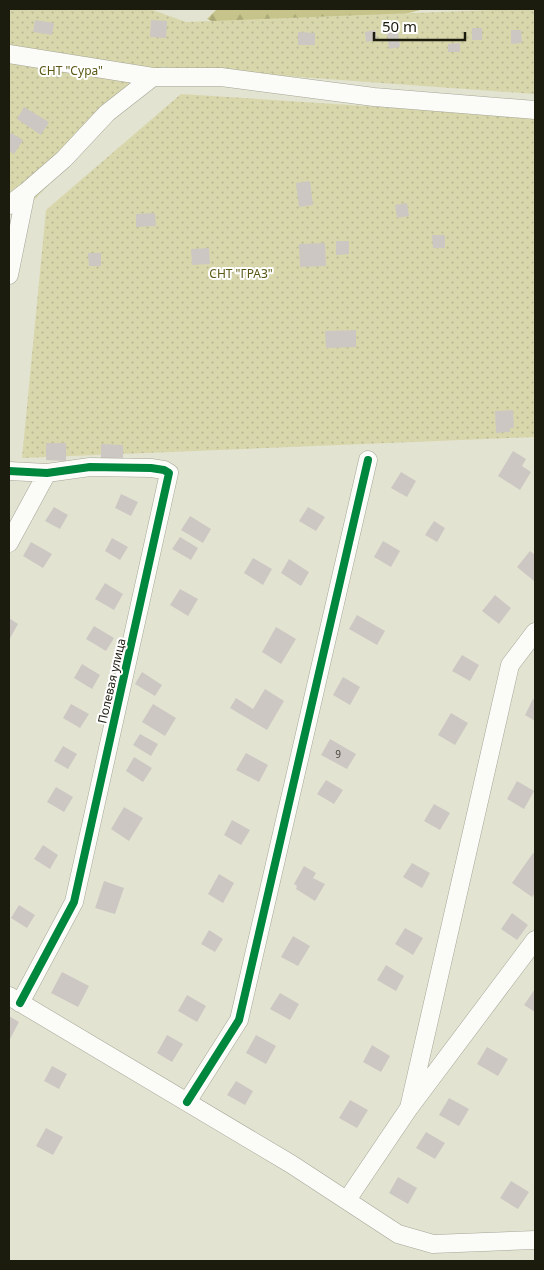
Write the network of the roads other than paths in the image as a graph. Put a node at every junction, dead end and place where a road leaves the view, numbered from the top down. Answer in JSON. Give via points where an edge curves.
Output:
{"nodes":[{"id":1,"x":9,"y":54,"type":"edge"},
{"id":2,"x":153,"y":77,"type":"junction"},
{"id":3,"x":535,"y":110,"type":"edge"},
{"id":4,"x":26,"y":192,"type":"junction"},
{"id":5,"x":9,"y":205,"type":"edge"},
{"id":6,"x":9,"y":275,"type":"edge"},
{"id":7,"x":368,"y":460,"type":"dead end"},
{"id":8,"x":9,"y":471,"type":"edge"},
{"id":9,"x":47,"y":474,"type":"junction"},
{"id":10,"x":9,"y":542,"type":"edge"},
{"id":11,"x":535,"y":632,"type":"edge"},
{"id":12,"x":535,"y":940,"type":"edge"},
{"id":13,"x":14,"y":1000,"type":"edge"},
{"id":14,"x":187,"y":1102,"type":"junction"},
{"id":15,"x":408,"y":1108,"type":"junction"},
{"id":16,"x":348,"y":1200,"type":"junction"},
{"id":17,"x":534,"y":1241,"type":"edge"}],
"edges":[{"from":1,"to":2,"type":"street"},
{"from":2,"to":3,"type":"street","via":[[222,77],[374,97]]},
{"from":2,"to":4,"type":"street","via":[[106,113],[64,159]]},
{"from":4,"to":5,"type":"street"},
{"from":4,"to":6,"type":"street"},
{"from":7,"to":14,"type":"street","via":[[239,1020]]},
{"from":8,"to":9,"type":"street"},
{"from":9,"to":10,"type":"street"},
{"from":9,"to":13,"type":"street","name":"Полевая улица","via":[[90,467],[151,468],[169,473],[74,902]]},
{"from":11,"to":15,"type":"street","via":[[510,665]]},
{"from":12,"to":15,"type":"street"},
{"from":13,"to":14,"type":"street"},
{"from":14,"to":16,"type":"street"},
{"from":15,"to":16,"type":"street"},
{"from":16,"to":17,"type":"street","via":[[398,1234],[433,1244]]}]}
